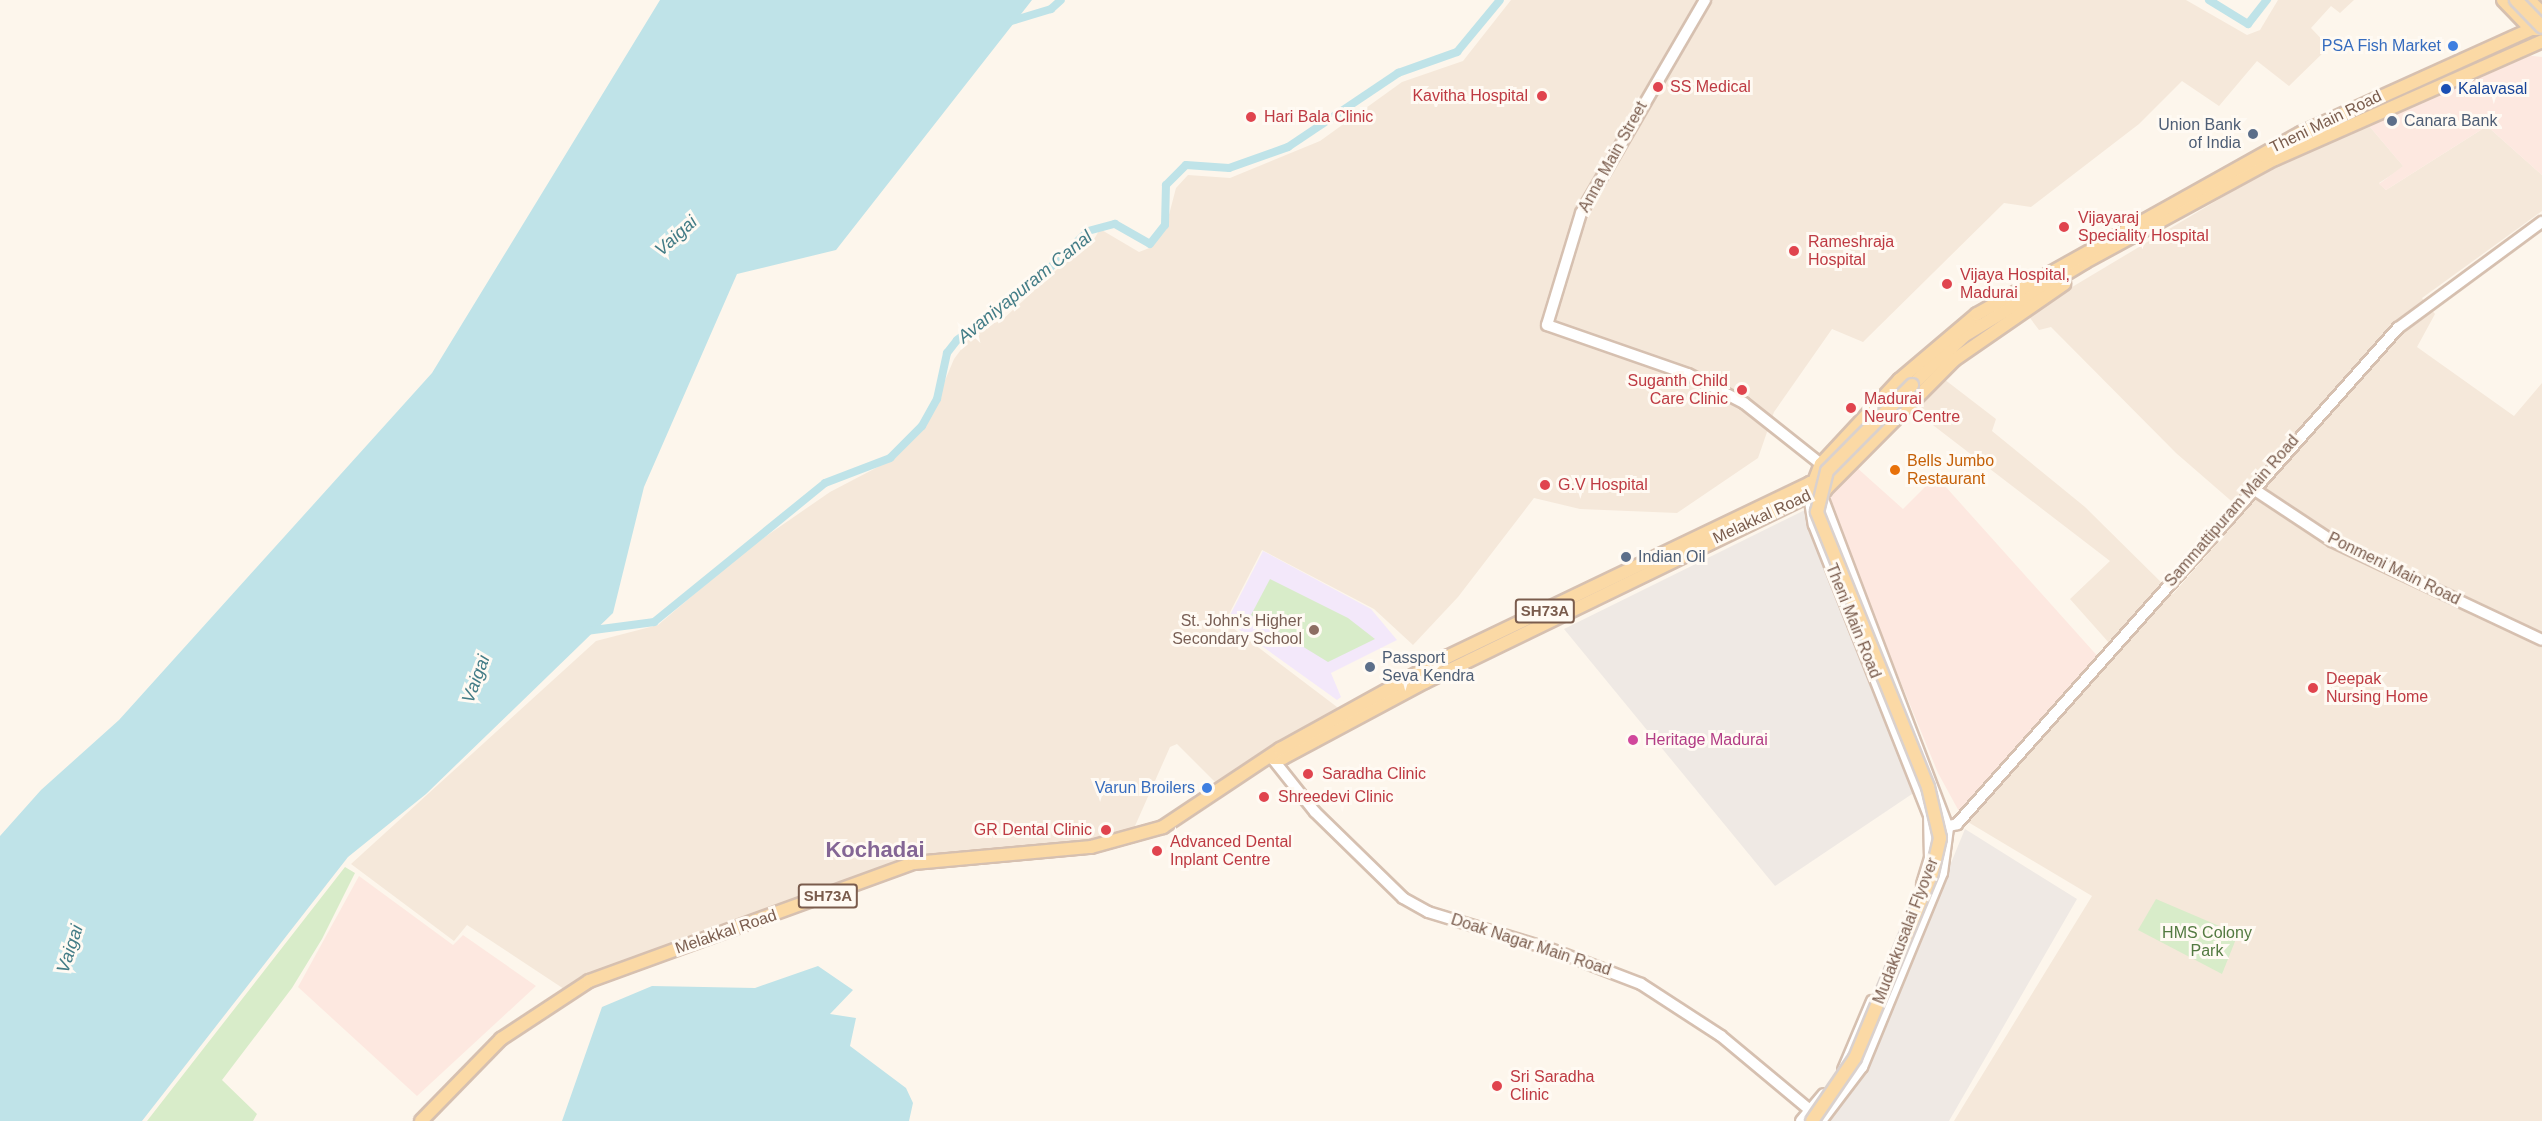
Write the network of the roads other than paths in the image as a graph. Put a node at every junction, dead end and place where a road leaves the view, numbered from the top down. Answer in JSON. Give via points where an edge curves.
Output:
{"nodes":[{"id":1,"x":1705,"y":0,"type":"edge"},
{"id":2,"x":2529,"y":0,"type":"edge"},
{"id":3,"x":2510,"y":3,"type":"edge"},
{"id":4,"x":2542,"y":13,"type":"edge"},
{"id":5,"x":2539,"y":27,"type":"edge"},
{"id":6,"x":2511,"y":38,"type":"junction"},
{"id":7,"x":2542,"y":41,"type":"edge"},
{"id":8,"x":2520,"y":50,"type":"junction"},
{"id":9,"x":2542,"y":51,"type":"edge"},
{"id":10,"x":2542,"y":222,"type":"edge"},
{"id":11,"x":2118,"y":241,"type":"junction"},
{"id":12,"x":2085,"y":262,"type":"joint"},
{"id":13,"x":1821,"y":464,"type":"junction"},
{"id":14,"x":2252,"y":488,"type":"junction"},
{"id":15,"x":1810,"y":489,"type":"junction"},
{"id":16,"x":1825,"y":490,"type":"junction"},
{"id":17,"x":2542,"y":640,"type":"edge"},
{"id":18,"x":1272,"y":758,"type":"junction"},
{"id":19,"x":1948,"y":828,"type":"junction"},
{"id":20,"x":1932,"y":831,"type":"junction"},
{"id":21,"x":1811,"y":1116,"type":"edge"},
{"id":22,"x":421,"y":1121,"type":"edge"},
{"id":23,"x":1801,"y":1121,"type":"edge"},
{"id":24,"x":1821,"y":1121,"type":"edge"}],
"edges":[{"from":1,"to":13,"type":"street","name":"Anna Main Street","via":[[1581,213],[1547,325],[1688,374],[1744,403]]},
{"from":2,"to":4,"type":"main road"},
{"from":3,"to":5,"type":"main road","bridge":true},
{"from":3,"to":6,"type":"main road"},
{"from":5,"to":6,"type":"main road","name":"Theni Main Road"},
{"from":6,"to":11,"type":"main road","name":"Theni Main Road","via":[[2301,133]]},
{"from":7,"to":8,"type":"main road","name":"Theni Main Road"},
{"from":8,"to":9,"type":"main road"},
{"from":8,"to":11,"type":"main road","name":"Theni Main Road","via":[[2275,159]]},
{"from":10,"to":14,"type":"street","name":"Sammattipuram Main Road","via":[[2398,328]]},
{"from":11,"to":12,"type":"main road","name":"Theni Main Road"},
{"from":11,"to":13,"type":"main road","name":"Theni Main Road","via":[[2066,260],[1943,338]]},
{"from":11,"to":16,"type":"main road","name":"Theni Main Road","via":[[1954,360]]},
{"from":12,"to":21,"type":"main road","name":"Mudakkusalai Flyover","bridge":true,"via":[[1964,336],[1827,471],[1817,512],[1928,787],[1940,838],[1932,873],[1855,1058]]},
{"from":13,"to":15,"type":"main road","name":"Theni Main Road"},
{"from":14,"to":17,"type":"street","name":"Ponmeni Main Road","via":[[2332,541]]},
{"from":14,"to":19,"type":"street","name":"Sammattipuram Main Road"},
{"from":15,"to":16,"type":"main road","name":"Melakkal Road"},
{"from":15,"to":18,"type":"main road","name":"Melakkal Road","number":"SH73A","via":[[1447,657]]},
{"from":15,"to":20,"type":"street","name":"Theni Main Road","via":[[1814,525],[1921,790]]},
{"from":16,"to":19,"type":"street","name":"Theni Main Road","via":[[1823,510],[1935,783]]},
{"from":18,"to":21,"type":"street","name":"Doak Nagar Main Road","via":[[1315,812],[1403,897],[1428,912],[1550,949],[1641,984],[1721,1036]]},
{"from":18,"to":22,"type":"main road","name":"Melakkal Road","number":"SH73A","via":[[1182,819],[1129,840],[914,863],[589,981],[501,1039]]},
{"from":19,"to":20,"type":"street"},
{"from":19,"to":24,"type":"street","name":"Theni Main Road","via":[[1942,873],[1862,1067]]},
{"from":20,"to":21,"type":"street","name":"Theni Main Road","via":[[1930,858],[1918,895],[1843,1069]]},
{"from":21,"to":23,"type":"street","name":"Theni Main Road"}]}
